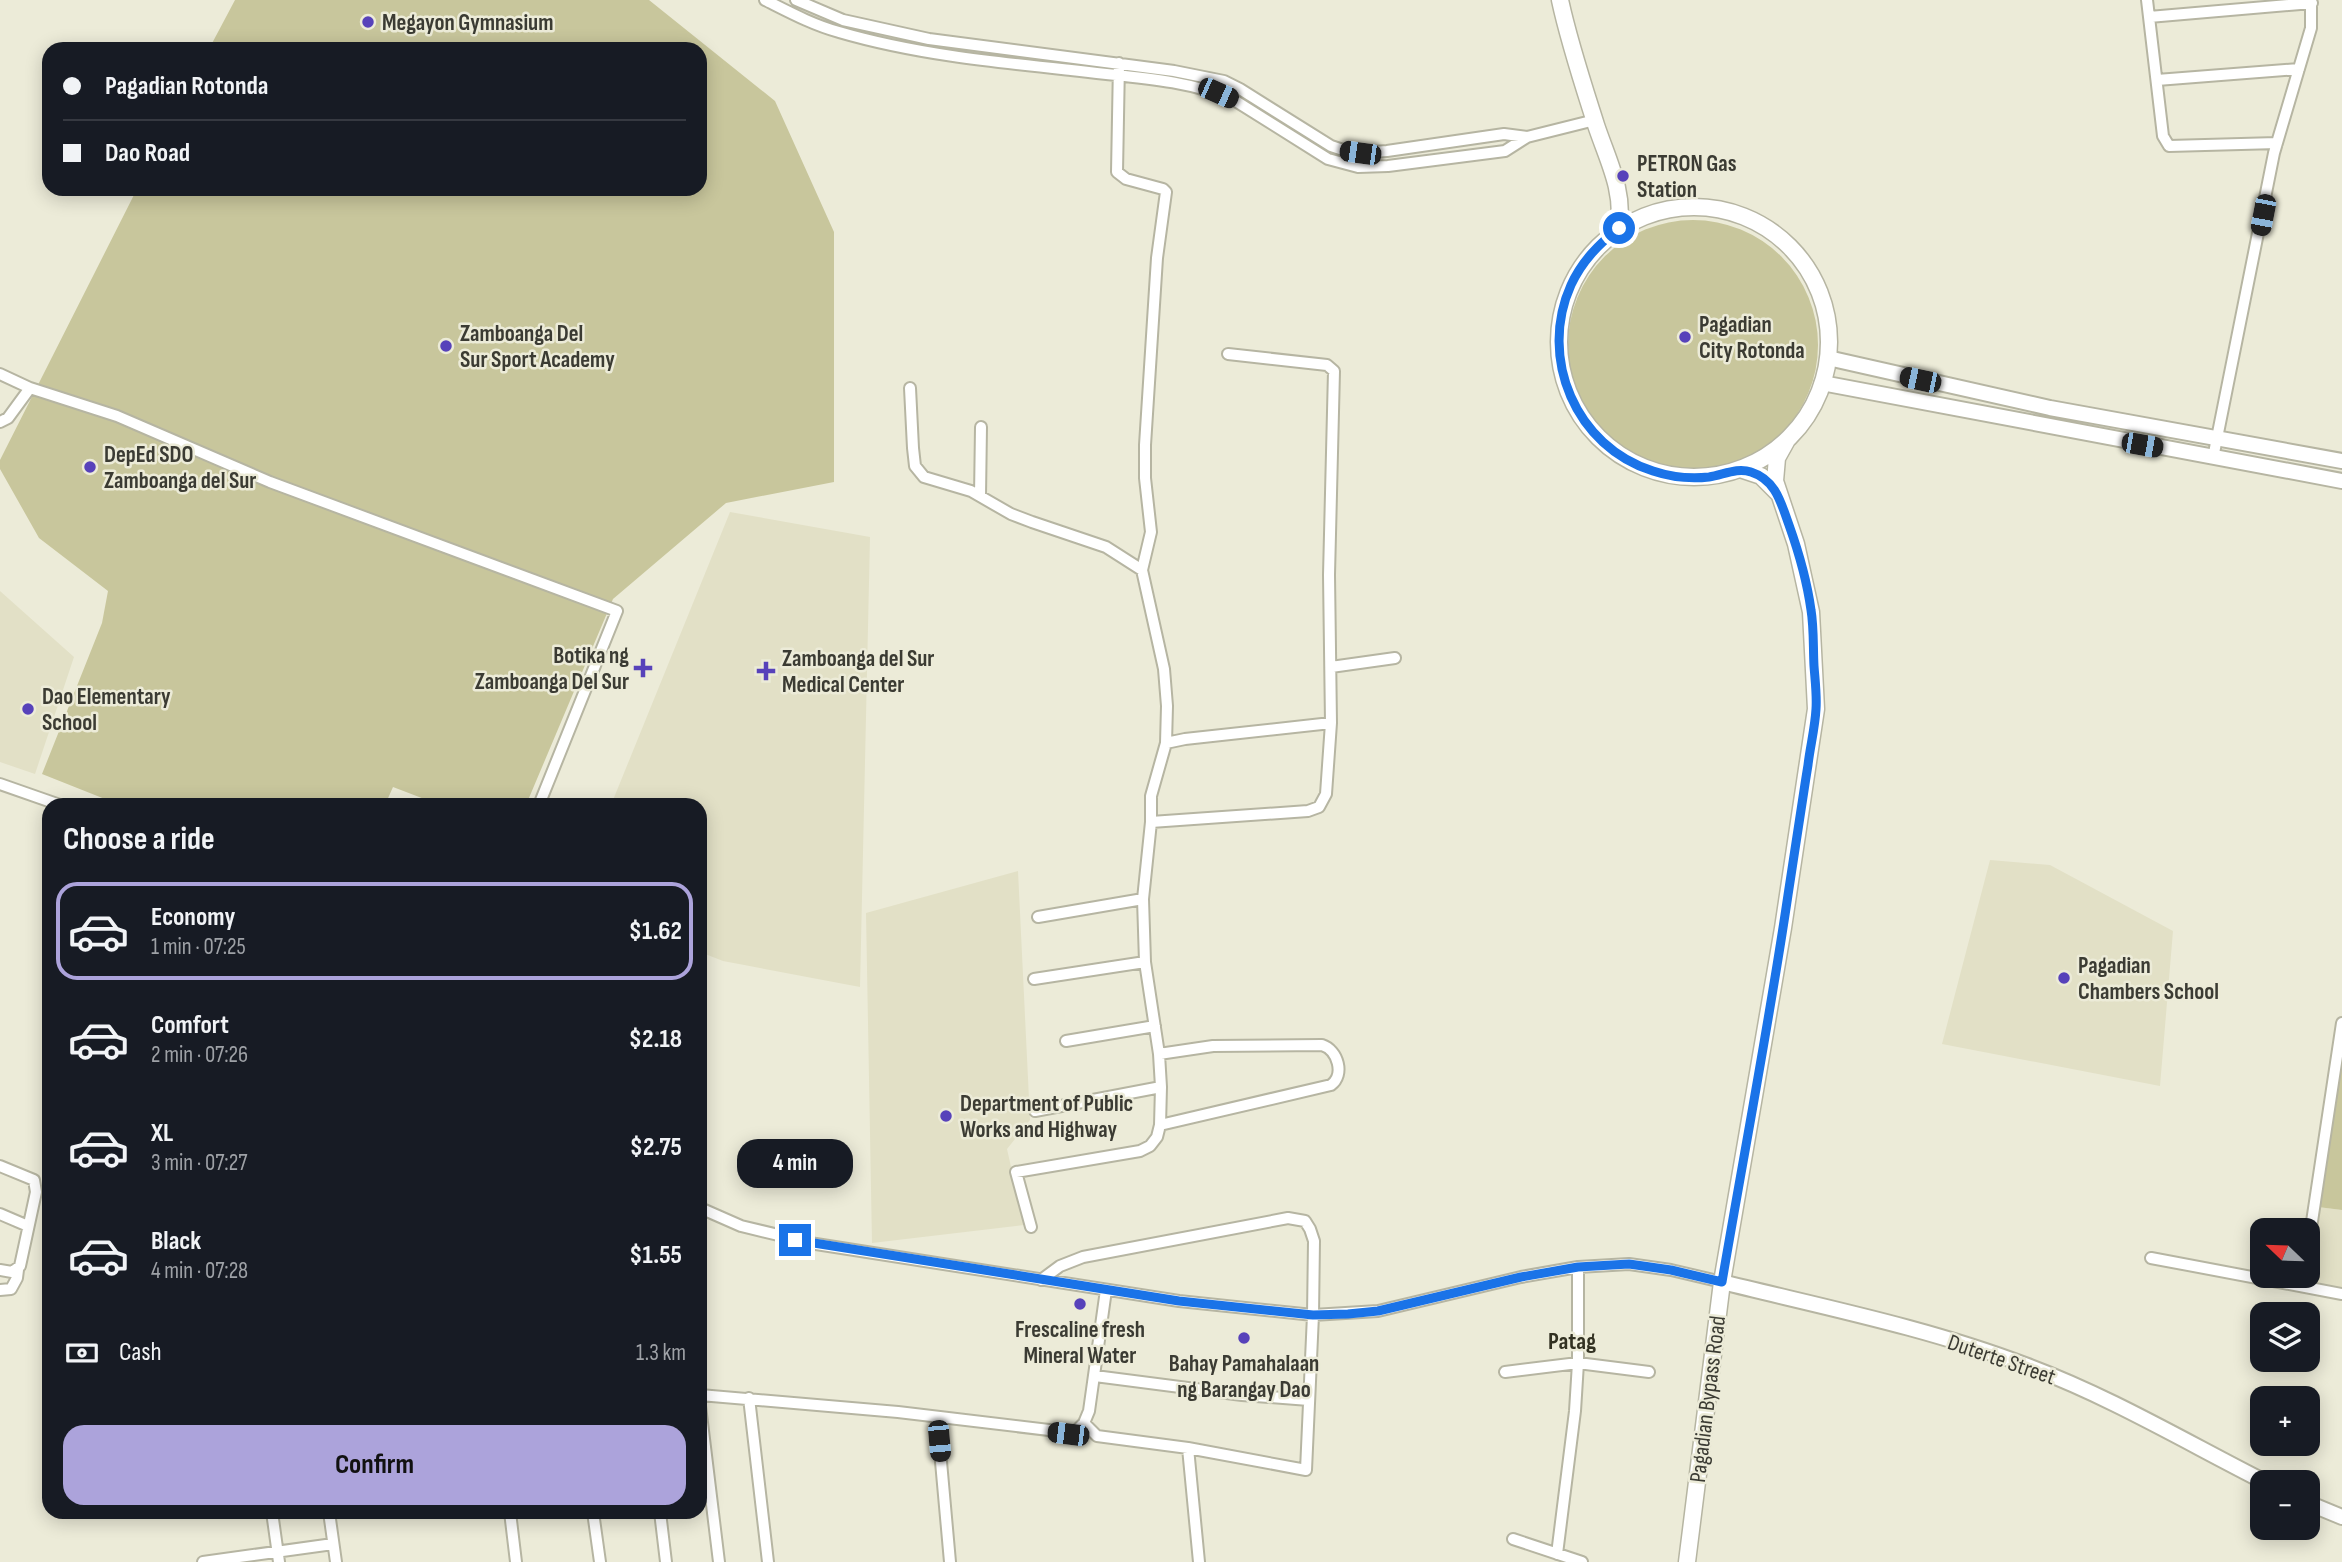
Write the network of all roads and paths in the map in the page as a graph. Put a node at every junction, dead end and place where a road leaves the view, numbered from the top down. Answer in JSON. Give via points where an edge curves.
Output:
{"nodes":[{"id":1,"x":765,"y":0,"type":"edge"},
{"id":2,"x":796,"y":0,"type":"edge"},
{"id":3,"x":1560,"y":0,"type":"edge"},
{"id":4,"x":2147,"y":0,"type":"edge"},
{"id":5,"x":2311,"y":1,"type":"edge"},
{"id":6,"x":2149,"y":17,"type":"junction"},
{"id":7,"x":1119,"y":63,"type":"junction"},
{"id":8,"x":2299,"y":69,"type":"junction"},
{"id":9,"x":1118,"y":76,"type":"junction"},
{"id":10,"x":2157,"y":80,"type":"junction"},
{"id":11,"x":1595,"y":120,"type":"junction"},
{"id":12,"x":1527,"y":137,"type":"junction"},
{"id":13,"x":2277,"y":143,"type":"junction"},
{"id":14,"x":1619,"y":189,"type":"junction"},
{"id":15,"x":1654,"y":212,"type":"junction"},
{"id":16,"x":1619,"y":228,"type":"junction"},
{"id":17,"x":1228,"y":354,"type":"dead end"},
{"id":18,"x":1828,"y":358,"type":"junction"},
{"id":19,"x":0,"y":374,"type":"edge"},
{"id":20,"x":1822,"y":383,"type":"junction"},
{"id":21,"x":30,"y":388,"type":"junction"},
{"id":22,"x":910,"y":388,"type":"dead end"},
{"id":23,"x":0,"y":422,"type":"edge"},
{"id":24,"x":981,"y":427,"type":"dead end"},
{"id":25,"x":2216,"y":438,"type":"junction"},
{"id":26,"x":1787,"y":440,"type":"junction"},
{"id":27,"x":2213,"y":458,"type":"junction"},
{"id":28,"x":2338,"y":460,"type":"edge"},
{"id":29,"x":1740,"y":469,"type":"junction"},
{"id":30,"x":2336,"y":480,"type":"edge"},
{"id":31,"x":1778,"y":493,"type":"junction"},
{"id":32,"x":980,"y":495,"type":"junction"},
{"id":33,"x":1142,"y":570,"type":"junction"},
{"id":34,"x":1395,"y":658,"type":"dead end"},
{"id":35,"x":1331,"y":667,"type":"junction"},
{"id":36,"x":1331,"y":723,"type":"junction"},
{"id":37,"x":1166,"y":743,"type":"junction"},
{"id":38,"x":0,"y":784,"type":"edge"},
{"id":39,"x":543,"y":798,"type":"edge"},
{"id":40,"x":42,"y":799,"type":"edge"},
{"id":41,"x":1151,"y":822,"type":"junction"},
{"id":42,"x":1143,"y":899,"type":"junction"},
{"id":43,"x":1038,"y":917,"type":"dead end"},
{"id":44,"x":1145,"y":962,"type":"junction"},
{"id":45,"x":1034,"y":979,"type":"dead end"},
{"id":46,"x":2342,"y":1023,"type":"edge"},
{"id":47,"x":1155,"y":1026,"type":"junction"},
{"id":48,"x":1066,"y":1041,"type":"dead end"},
{"id":49,"x":1159,"y":1054,"type":"junction"},
{"id":50,"x":1161,"y":1087,"type":"junction"},
{"id":51,"x":1035,"y":1111,"type":"dead end"},
{"id":52,"x":1160,"y":1125,"type":"junction"},
{"id":53,"x":0,"y":1166,"type":"edge"},
{"id":54,"x":707,"y":1211,"type":"edge"},
{"id":55,"x":0,"y":1214,"type":"edge"},
{"id":56,"x":2313,"y":1218,"type":"edge"},
{"id":57,"x":28,"y":1226,"type":"junction"},
{"id":58,"x":1031,"y":1227,"type":"dead end"},
{"id":59,"x":2151,"y":1258,"type":"dead end"},
{"id":60,"x":1578,"y":1267,"type":"junction"},
{"id":61,"x":0,"y":1270,"type":"edge"},
{"id":62,"x":18,"y":1270,"type":"junction"},
{"id":63,"x":2250,"y":1274,"type":"edge"},
{"id":64,"x":1041,"y":1280,"type":"junction"},
{"id":65,"x":1722,"y":1282,"type":"junction"},
{"id":66,"x":2320,"y":1287,"type":"edge"},
{"id":67,"x":0,"y":1290,"type":"edge"},
{"id":68,"x":1106,"y":1290,"type":"junction"},
{"id":69,"x":2342,"y":1294,"type":"edge"},
{"id":70,"x":1313,"y":1315,"type":"junction"},
{"id":71,"x":1578,"y":1363,"type":"junction"},
{"id":72,"x":1505,"y":1371,"type":"dead end"},
{"id":73,"x":1649,"y":1372,"type":"dead end"},
{"id":74,"x":1095,"y":1376,"type":"junction"},
{"id":75,"x":707,"y":1395,"type":"edge"},
{"id":76,"x":749,"y":1398,"type":"junction"},
{"id":77,"x":1309,"y":1400,"type":"junction"},
{"id":78,"x":937,"y":1417,"type":"junction"},
{"id":79,"x":1084,"y":1423,"type":"junction"},
{"id":80,"x":1188,"y":1448,"type":"junction"},
{"id":81,"x":707,"y":1463,"type":"edge"},
{"id":82,"x":2250,"y":1474,"type":"edge"},
{"id":83,"x":2320,"y":1508,"type":"edge"},
{"id":84,"x":2342,"y":1517,"type":"edge"},
{"id":85,"x":273,"y":1519,"type":"edge"},
{"id":86,"x":330,"y":1519,"type":"edge"},
{"id":87,"x":511,"y":1519,"type":"edge"},
{"id":88,"x":594,"y":1519,"type":"edge"},
{"id":89,"x":661,"y":1519,"type":"edge"},
{"id":90,"x":1513,"y":1539,"type":"dead end"},
{"id":91,"x":333,"y":1544,"type":"junction"},
{"id":92,"x":1557,"y":1554,"type":"junction"},
{"id":93,"x":278,"y":1557,"type":"edge"},
{"id":94,"x":203,"y":1562,"type":"edge"},
{"id":95,"x":336,"y":1562,"type":"edge"},
{"id":96,"x":516,"y":1562,"type":"edge"},
{"id":97,"x":600,"y":1562,"type":"edge"},
{"id":98,"x":666,"y":1562,"type":"edge"},
{"id":99,"x":719,"y":1562,"type":"edge"},
{"id":100,"x":768,"y":1562,"type":"edge"},
{"id":101,"x":950,"y":1562,"type":"edge"},
{"id":102,"x":1199,"y":1562,"type":"edge"},
{"id":103,"x":1582,"y":1562,"type":"edge"},
{"id":104,"x":1687,"y":1562,"type":"edge"}],
"edges":[{"from":1,"to":9,"type":"street","via":[[837,32],[862,38],[925,51]]},
{"from":2,"to":7,"type":"street","via":[[843,20],[929,39]]},
{"from":3,"to":11,"type":"highway"},
{"from":4,"to":6,"type":"street"},
{"from":5,"to":6,"type":"street"},
{"from":5,"to":8,"type":"street","via":[[2311,28]]},
{"from":6,"to":10,"type":"street"},
{"from":7,"to":9,"type":"street"},
{"from":7,"to":12,"type":"street","via":[[1224,81],[1343,150],[1387,151],[1504,134]]},
{"from":8,"to":10,"type":"street"},
{"from":8,"to":13,"type":"street"},
{"from":9,"to":12,"type":"street","via":[[1218,93],[1328,159],[1358,167],[1505,151]]},
{"from":9,"to":33,"type":"street","via":[[1117,172],[1166,192],[1157,258],[1145,445],[1151,532]]},
{"from":10,"to":13,"type":"street","via":[[2163,136],[2169,146]]},
{"from":11,"to":12,"type":"street"},
{"from":11,"to":14,"type":"highway"},
{"from":13,"to":25,"type":"street"},
{"from":14,"to":15,"type":"highway","via":[[1638,207]]},
{"from":14,"to":16,"type":"highway"},
{"from":15,"to":16,"type":"highway"},
{"from":15,"to":18,"type":"highway","via":[[1702,206],[1727,209],[1780,237],[1817,285],[1829,333]]},
{"from":16,"to":29,"type":"highway","via":[[1592,252],[1565,299],[1559,352],[1573,403],[1606,446],[1652,471],[1706,477]]},
{"from":17,"to":35,"type":"street","via":[[1327,365],[1335,370]]},
{"from":18,"to":20,"type":"highway"},
{"from":18,"to":25,"type":"main road","via":[[2050,408]]},
{"from":19,"to":21,"type":"street"},
{"from":20,"to":26,"type":"highway","via":[[1808,414]]},
{"from":20,"to":27,"type":"main road"},
{"from":21,"to":23,"type":"street"},
{"from":21,"to":39,"type":"street","via":[[117,416],[270,482],[617,611]]},
{"from":22,"to":32,"type":"street","via":[[915,466],[924,477]]},
{"from":24,"to":32,"type":"street"},
{"from":25,"to":27,"type":"street"},
{"from":25,"to":28,"type":"main road"},
{"from":26,"to":29,"type":"highway"},
{"from":26,"to":31,"type":"highway","name":"Pagadian Bypass Road","via":[[1777,458]]},
{"from":27,"to":30,"type":"main road"},
{"from":28,"to":30,"type":"main road"},
{"from":29,"to":31,"type":"highway","via":[[1761,477]]},
{"from":31,"to":65,"type":"highway","name":"Pagadian Bypass Road","via":[[1796,544],[1811,611],[1816,709]]},
{"from":32,"to":33,"type":"street","via":[[1021,518],[1106,547]]},
{"from":33,"to":37,"type":"street","via":[[1164,669]]},
{"from":34,"to":35,"type":"street"},
{"from":35,"to":36,"type":"street"},
{"from":36,"to":37,"type":"street"},
{"from":36,"to":41,"type":"street","via":[[1326,794],[1319,807]]},
{"from":37,"to":41,"type":"street","via":[[1152,789]]},
{"from":38,"to":40,"type":"street"},
{"from":41,"to":42,"type":"street"},
{"from":42,"to":43,"type":"street"},
{"from":42,"to":44,"type":"street"},
{"from":44,"to":45,"type":"street"},
{"from":44,"to":47,"type":"street"},
{"from":46,"to":56,"type":"street"},
{"from":47,"to":48,"type":"street"},
{"from":47,"to":49,"type":"street"},
{"from":49,"to":50,"type":"street"},
{"from":49,"to":52,"type":"street","via":[[1213,1046],[1322,1045],[1336,1056],[1338,1076],[1331,1085]]},
{"from":50,"to":51,"type":"street"},
{"from":50,"to":52,"type":"street"},
{"from":52,"to":58,"type":"street","via":[[1157,1137],[1140,1151],[1016,1172]]},
{"from":53,"to":57,"type":"street","via":[[36,1185]]},
{"from":54,"to":64,"type":"street","via":[[775,1236]]},
{"from":55,"to":57,"type":"street"},
{"from":57,"to":62,"type":"street"},
{"from":59,"to":63,"type":"street"},
{"from":60,"to":65,"type":"street","via":[[1629,1264]]},
{"from":60,"to":70,"type":"street","via":[[1378,1311]]},
{"from":60,"to":71,"type":"street"},
{"from":61,"to":62,"type":"street"},
{"from":62,"to":67,"type":"street","via":[[11,1289]]},
{"from":64,"to":68,"type":"street"},
{"from":64,"to":70,"type":"street","via":[[1060,1266],[1083,1258],[1298,1218],[1310,1228],[1314,1241]]},
{"from":65,"to":82,"type":"main road","name":"Duterte Street","via":[[1882,1321],[2025,1364],[2093,1393]]},
{"from":65,"to":104,"type":"highway","name":"Pagadian Bypass Road"},
{"from":66,"to":69,"type":"street"},
{"from":68,"to":70,"type":"street"},
{"from":68,"to":74,"type":"street"},
{"from":70,"to":77,"type":"street"},
{"from":71,"to":72,"type":"street"},
{"from":71,"to":73,"type":"street"},
{"from":71,"to":92,"type":"street"},
{"from":74,"to":77,"type":"street"},
{"from":74,"to":79,"type":"street"},
{"from":75,"to":76,"type":"street"},
{"from":76,"to":78,"type":"street"},
{"from":76,"to":100,"type":"street"},
{"from":77,"to":80,"type":"street","via":[[1306,1470]]},
{"from":78,"to":79,"type":"street","via":[[1068,1434],[1080,1430]]},
{"from":78,"to":101,"type":"street"},
{"from":79,"to":80,"type":"street","via":[[1097,1436]]},
{"from":80,"to":102,"type":"street"},
{"from":81,"to":99,"type":"street"},
{"from":83,"to":84,"type":"main road"},
{"from":85,"to":93,"type":"street"},
{"from":86,"to":91,"type":"street"},
{"from":87,"to":96,"type":"street"},
{"from":88,"to":97,"type":"street"},
{"from":89,"to":98,"type":"street"},
{"from":90,"to":92,"type":"street"},
{"from":91,"to":93,"type":"street"},
{"from":91,"to":95,"type":"street"},
{"from":92,"to":103,"type":"street"},
{"from":93,"to":94,"type":"street"}]}
